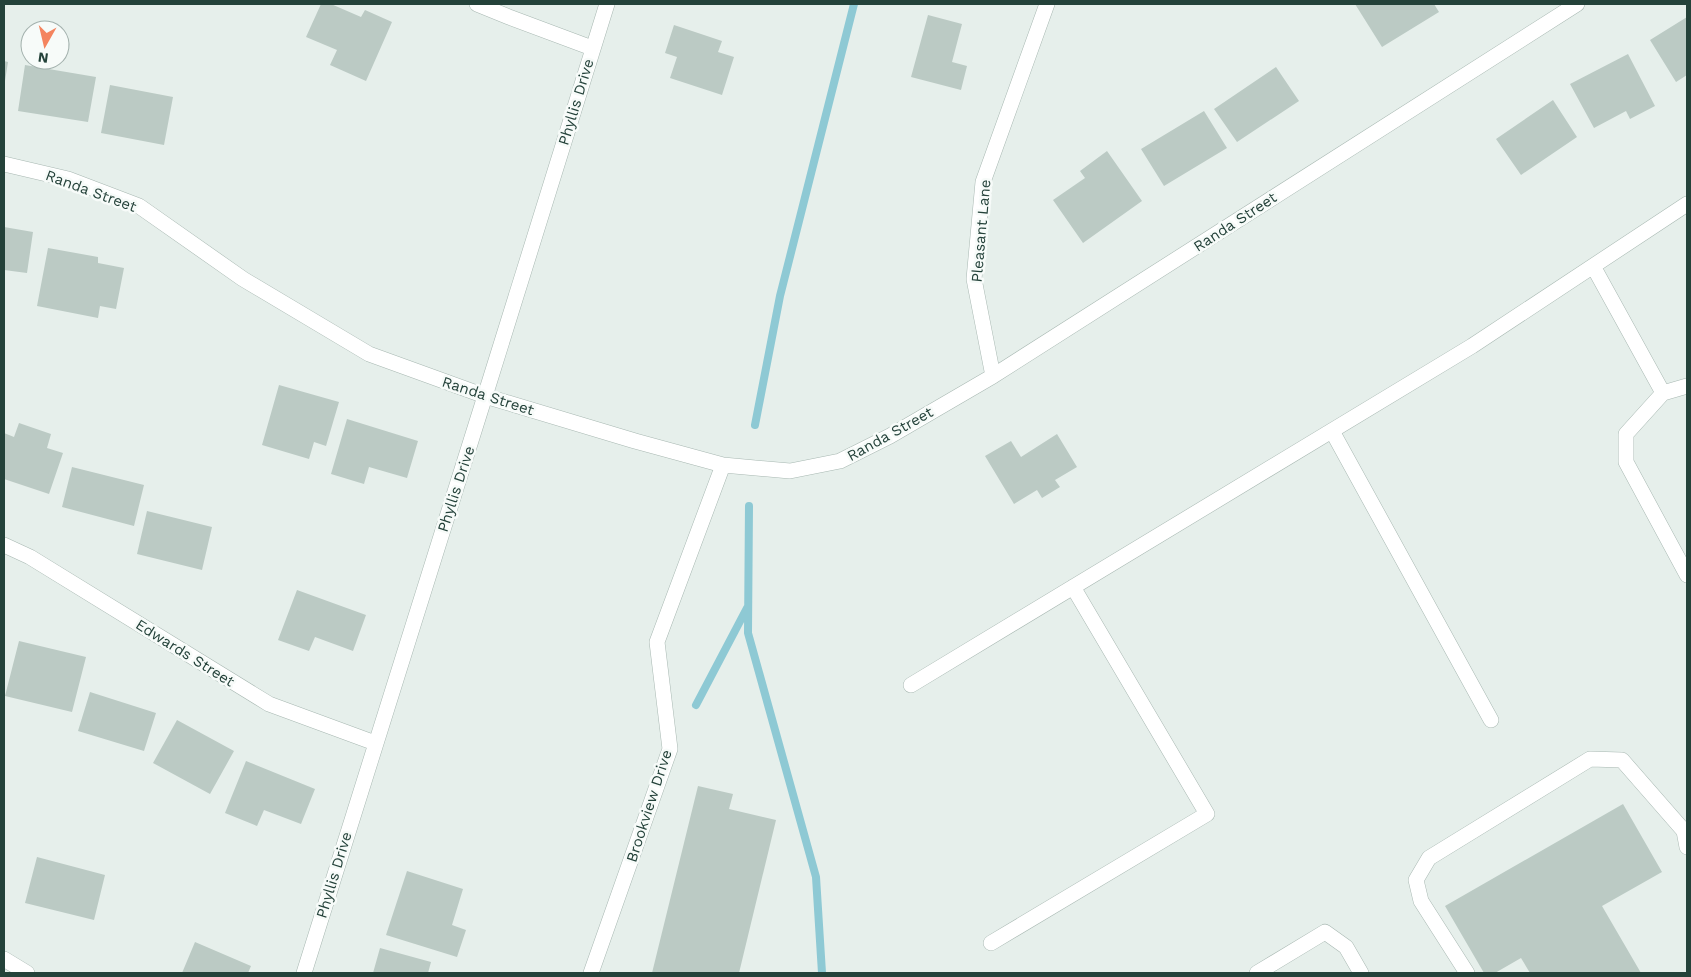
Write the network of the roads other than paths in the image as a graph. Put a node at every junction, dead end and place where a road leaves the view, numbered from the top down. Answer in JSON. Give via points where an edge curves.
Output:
{"nodes":[{"id":1,"x":477,"y":4,"type":"edge"},
{"id":2,"x":607,"y":4,"type":"edge"},
{"id":3,"x":1047,"y":4,"type":"edge"},
{"id":4,"x":1577,"y":4,"type":"edge"},
{"id":5,"x":592,"y":48,"type":"junction"},
{"id":6,"x":4,"y":164,"type":"edge"},
{"id":7,"x":1687,"y":204,"type":"edge"},
{"id":8,"x":1593,"y":266,"type":"junction"},
{"id":9,"x":993,"y":376,"type":"junction"},
{"id":10,"x":1687,"y":386,"type":"edge"},
{"id":11,"x":1663,"y":393,"type":"junction"},
{"id":12,"x":485,"y":396,"type":"junction"},
{"id":13,"x":1332,"y":431,"type":"junction"},
{"id":14,"x":723,"y":465,"type":"junction"},
{"id":15,"x":4,"y":545,"type":"edge"},
{"id":16,"x":1687,"y":575,"type":"edge"},
{"id":17,"x":1072,"y":587,"type":"junction"},
{"id":18,"x":910,"y":685,"type":"dead end"},
{"id":19,"x":1491,"y":720,"type":"dead end"},
{"id":20,"x":375,"y":743,"type":"junction"},
{"id":21,"x":1686,"y":830,"type":"edge"},
{"id":22,"x":1687,"y":848,"type":"edge"},
{"id":23,"x":991,"y":943,"type":"dead end"},
{"id":24,"x":4,"y":959,"type":"edge"},
{"id":25,"x":27,"y":973,"type":"edge"},
{"id":26,"x":304,"y":973,"type":"edge"},
{"id":27,"x":591,"y":973,"type":"edge"},
{"id":28,"x":1258,"y":973,"type":"edge"},
{"id":29,"x":1361,"y":973,"type":"edge"},
{"id":30,"x":1467,"y":973,"type":"edge"}],
"edges":[{"from":1,"to":5,"type":"street"},
{"from":2,"to":5,"type":"street","name":"Phyllis Drive"},
{"from":3,"to":9,"type":"street","name":"Pleasant Lane","via":[[983,182],[974,280]]},
{"from":4,"to":9,"type":"street","name":"Randa Street"},
{"from":5,"to":12,"type":"street","name":"Phyllis Drive"},
{"from":6,"to":12,"type":"street","name":"Randa Street","via":[[68,179],[139,206],[244,280],[369,354]]},
{"from":7,"to":8,"type":"street"},
{"from":8,"to":11,"type":"street"},
{"from":8,"to":13,"type":"street","via":[[1472,346]]},
{"from":9,"to":14,"type":"street","name":"Randa Street","via":[[840,462],[790,471]]},
{"from":10,"to":11,"type":"street"},
{"from":11,"to":16,"type":"street","via":[[1626,434],[1626,462]]},
{"from":12,"to":14,"type":"street","name":"Randa Street"},
{"from":12,"to":20,"type":"street","name":"Phyllis Drive"},
{"from":13,"to":17,"type":"street"},
{"from":13,"to":19,"type":"street"},
{"from":14,"to":27,"type":"street","name":"Brookview Drive","via":[[657,642],[670,749]]},
{"from":15,"to":20,"type":"street","name":"Edwards Street","via":[[30,557],[269,704]]},
{"from":17,"to":18,"type":"street"},
{"from":17,"to":23,"type":"street","via":[[1207,814]]},
{"from":20,"to":26,"type":"street","name":"Phyllis Drive"},
{"from":21,"to":22,"type":"street"},
{"from":21,"to":30,"type":"street","via":[[1622,760],[1590,759],[1429,858],[1416,880],[1421,902]]},
{"from":24,"to":25,"type":"street"},
{"from":28,"to":29,"type":"street","via":[[1325,932],[1346,947]]}]}
